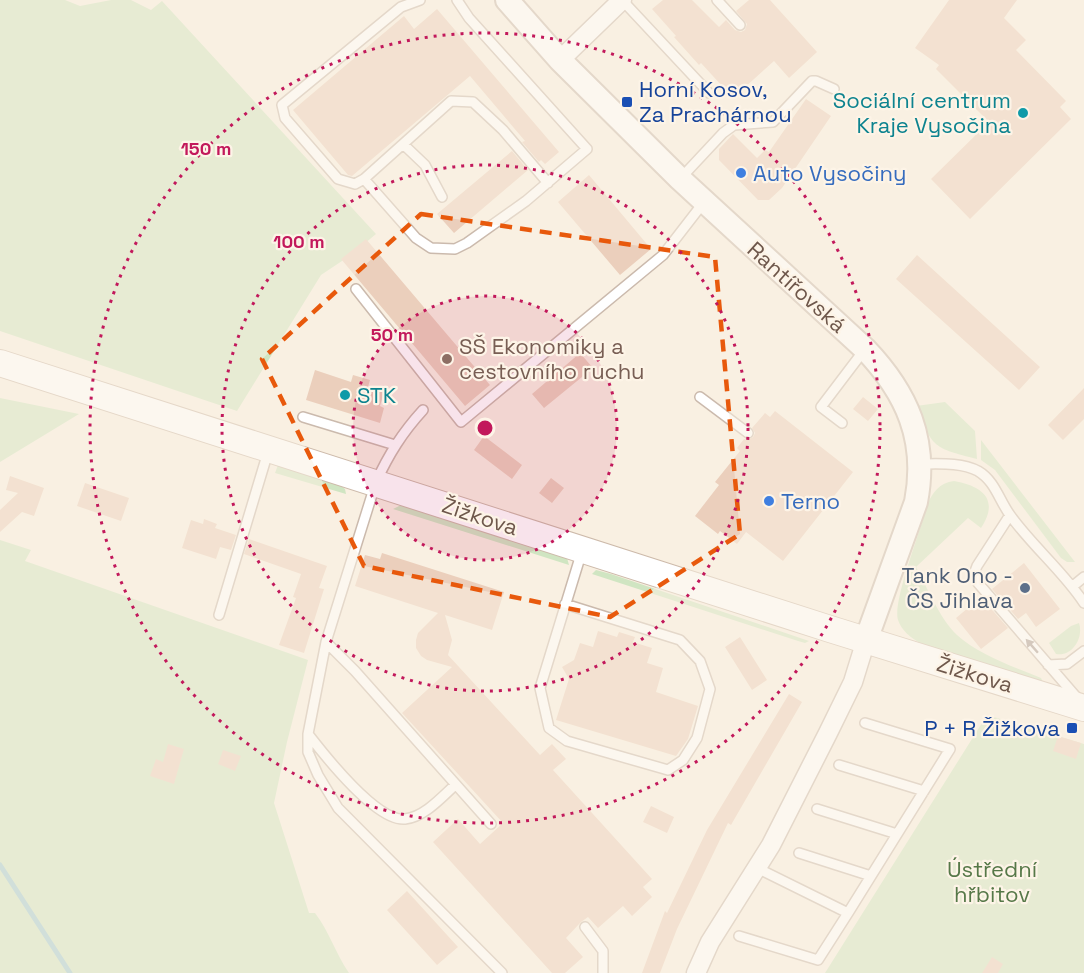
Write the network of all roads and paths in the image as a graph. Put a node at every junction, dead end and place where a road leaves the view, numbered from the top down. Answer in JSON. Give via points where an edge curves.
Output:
{"nodes":[{"id":1,"x":420,"y":0,"type":"edge"},
{"id":2,"x":457,"y":0,"type":"edge"},
{"id":3,"x":507,"y":0,"type":"edge"},
{"id":4,"x":622,"y":0,"type":"edge"},
{"id":5,"x":717,"y":0,"type":"edge"},
{"id":6,"x":740,"y":25,"type":"dead end"},
{"id":7,"x":560,"y":60,"type":"junction"},
{"id":8,"x":834,"y":89,"type":"dead end"},
{"id":9,"x":710,"y":93,"type":"dead end"},
{"id":10,"x":403,"y":144,"type":"junction"},
{"id":11,"x":364,"y":179,"type":"junction"},
{"id":12,"x":680,"y":179,"type":"junction"},
{"id":13,"x":548,"y":183,"type":"junction"},
{"id":14,"x":442,"y":196,"type":"dead end"},
{"id":15,"x":704,"y":202,"type":"junction"},
{"id":16,"x":356,"y":289,"type":"dead end"},
{"id":17,"x":865,"y":349,"type":"junction"},
{"id":18,"x":0,"y":363,"type":"edge"},
{"id":19,"x":700,"y":397,"type":"dead end"},
{"id":20,"x":423,"y":410,"type":"dead end"},
{"id":21,"x":303,"y":417,"type":"dead end"},
{"id":22,"x":842,"y":423,"type":"dead end"},
{"id":23,"x":748,"y":433,"type":"dead end"},
{"id":24,"x":395,"y":445,"type":"junction"},
{"id":25,"x":269,"y":449,"type":"junction"},
{"id":26,"x":920,"y":464,"type":"junction"},
{"id":27,"x":376,"y":482,"type":"junction"},
{"id":28,"x":1010,"y":515,"type":"junction"},
{"id":29,"x":583,"y":548,"type":"junction"},
{"id":30,"x":1084,"y":577,"type":"edge"},
{"id":31,"x":1073,"y":586,"type":"junction"},
{"id":32,"x":1084,"y":603,"type":"edge"},
{"id":33,"x":565,"y":604,"type":"junction"},
{"id":34,"x":219,"y":615,"type":"dead end"},
{"id":35,"x":866,"y":640,"type":"junction"},
{"id":36,"x":326,"y":642,"type":"junction"},
{"id":37,"x":1084,"y":651,"type":"edge"},
{"id":38,"x":1048,"y":665,"type":"junction"},
{"id":39,"x":1084,"y":707,"type":"edge"},
{"id":40,"x":865,"y":723,"type":"dead end"},
{"id":41,"x":308,"y":734,"type":"junction"},
{"id":42,"x":839,"y":765,"type":"dead end"},
{"id":43,"x":455,"y":785,"type":"junction"},
{"id":44,"x":924,"y":791,"type":"junction"},
{"id":45,"x":817,"y":809,"type":"dead end"},
{"id":46,"x":491,"y":824,"type":"dead end"},
{"id":47,"x":897,"y":834,"type":"junction"},
{"id":48,"x":799,"y":853,"type":"dead end"},
{"id":49,"x":757,"y":868,"type":"junction"},
{"id":50,"x":871,"y":876,"type":"junction"},
{"id":51,"x":848,"y":913,"type":"junction"},
{"id":52,"x":585,"y":927,"type":"dead end"},
{"id":53,"x":740,"y":936,"type":"dead end"},
{"id":54,"x":502,"y":973,"type":"edge"},
{"id":55,"x":603,"y":973,"type":"edge"},
{"id":56,"x":696,"y":973,"type":"edge"}],
"edges":[{"from":1,"to":11,"type":"lane","via":[[401,6],[282,105],[285,118],[338,179],[355,184]]},
{"from":2,"to":13,"type":"lane","via":[[587,149]]},
{"from":3,"to":7,"type":"street","name":"Rantířovská"},
{"from":4,"to":7,"type":"street"},
{"from":4,"to":9,"type":"lane"},
{"from":5,"to":6,"type":"lane"},
{"from":7,"to":12,"type":"street","name":"Rantířovská"},
{"from":8,"to":12,"type":"lane","via":[[812,81],[773,122],[735,125]]},
{"from":10,"to":11,"type":"lane"},
{"from":10,"to":13,"type":"lane","via":[[451,101],[473,102]]},
{"from":10,"to":14,"type":"lane","via":[[425,165]]},
{"from":11,"to":13,"type":"lane","via":[[416,238],[431,248],[443,250],[467,243]]},
{"from":12,"to":15,"type":"street","name":"Rantířovská"},
{"from":15,"to":16,"type":"lane","via":[[663,255],[461,422]]},
{"from":15,"to":17,"type":"street","name":"Rantířovská"},
{"from":17,"to":22,"type":"lane","via":[[821,407]]},
{"from":17,"to":26,"type":"street","name":"Rantířovská","via":[[885,370],[905,404]]},
{"from":18,"to":25,"type":"main road","name":"Žižkova"},
{"from":19,"to":23,"type":"lane"},
{"from":20,"to":24,"type":"lane"},
{"from":21,"to":24,"type":"lane"},
{"from":24,"to":27,"type":"lane"},
{"from":25,"to":27,"type":"main road","name":"Žižkova"},
{"from":25,"to":34,"type":"lane"},
{"from":26,"to":28,"type":"lane","via":[[948,464],[978,471],[992,482]]},
{"from":26,"to":35,"type":"street","name":"Rantířovská","via":[[916,502]]},
{"from":27,"to":29,"type":"main road","name":"Žižkova"},
{"from":27,"to":36,"type":"lane"},
{"from":28,"to":31,"type":"lane"},
{"from":38,"to":28,"type":"lane","one_way":true,"via":[[978,584],[974,574]]},
{"from":29,"to":33,"type":"lane"},
{"from":29,"to":35,"type":"main road","name":"Žižkova"},
{"from":30,"to":31,"type":"lane"},
{"from":31,"to":32,"type":"lane"},
{"from":33,"to":33,"type":"lane","via":[[540,688],[549,728],[567,741],[668,770],[683,760],[697,738],[710,689],[700,661],[680,640]]},
{"from":35,"to":39,"type":"main road","name":"Žižkova"},
{"from":35,"to":49,"type":"street","via":[[848,693]]},
{"from":36,"to":41,"type":"lane"},
{"from":36,"to":43,"type":"lane"},
{"from":37,"to":38,"type":"lane","via":[[1067,664]]},
{"from":38,"to":39,"type":"lane"},
{"from":40,"to":44,"type":"lane","via":[[950,749]]},
{"from":41,"to":43,"type":"lane","via":[[374,807],[389,816],[404,819],[421,813]]},
{"from":41,"to":54,"type":"lane","via":[[308,752],[338,808]]},
{"from":42,"to":44,"type":"lane"},
{"from":43,"to":46,"type":"lane"},
{"from":44,"to":47,"type":"lane"},
{"from":45,"to":47,"type":"lane"},
{"from":47,"to":50,"type":"lane"},
{"from":48,"to":50,"type":"lane"},
{"from":49,"to":51,"type":"lane"},
{"from":49,"to":56,"type":"street","via":[[710,942]]},
{"from":50,"to":51,"type":"lane"},
{"from":51,"to":53,"type":"lane","via":[[818,960]]},
{"from":52,"to":55,"type":"lane","via":[[603,951]]}]}
